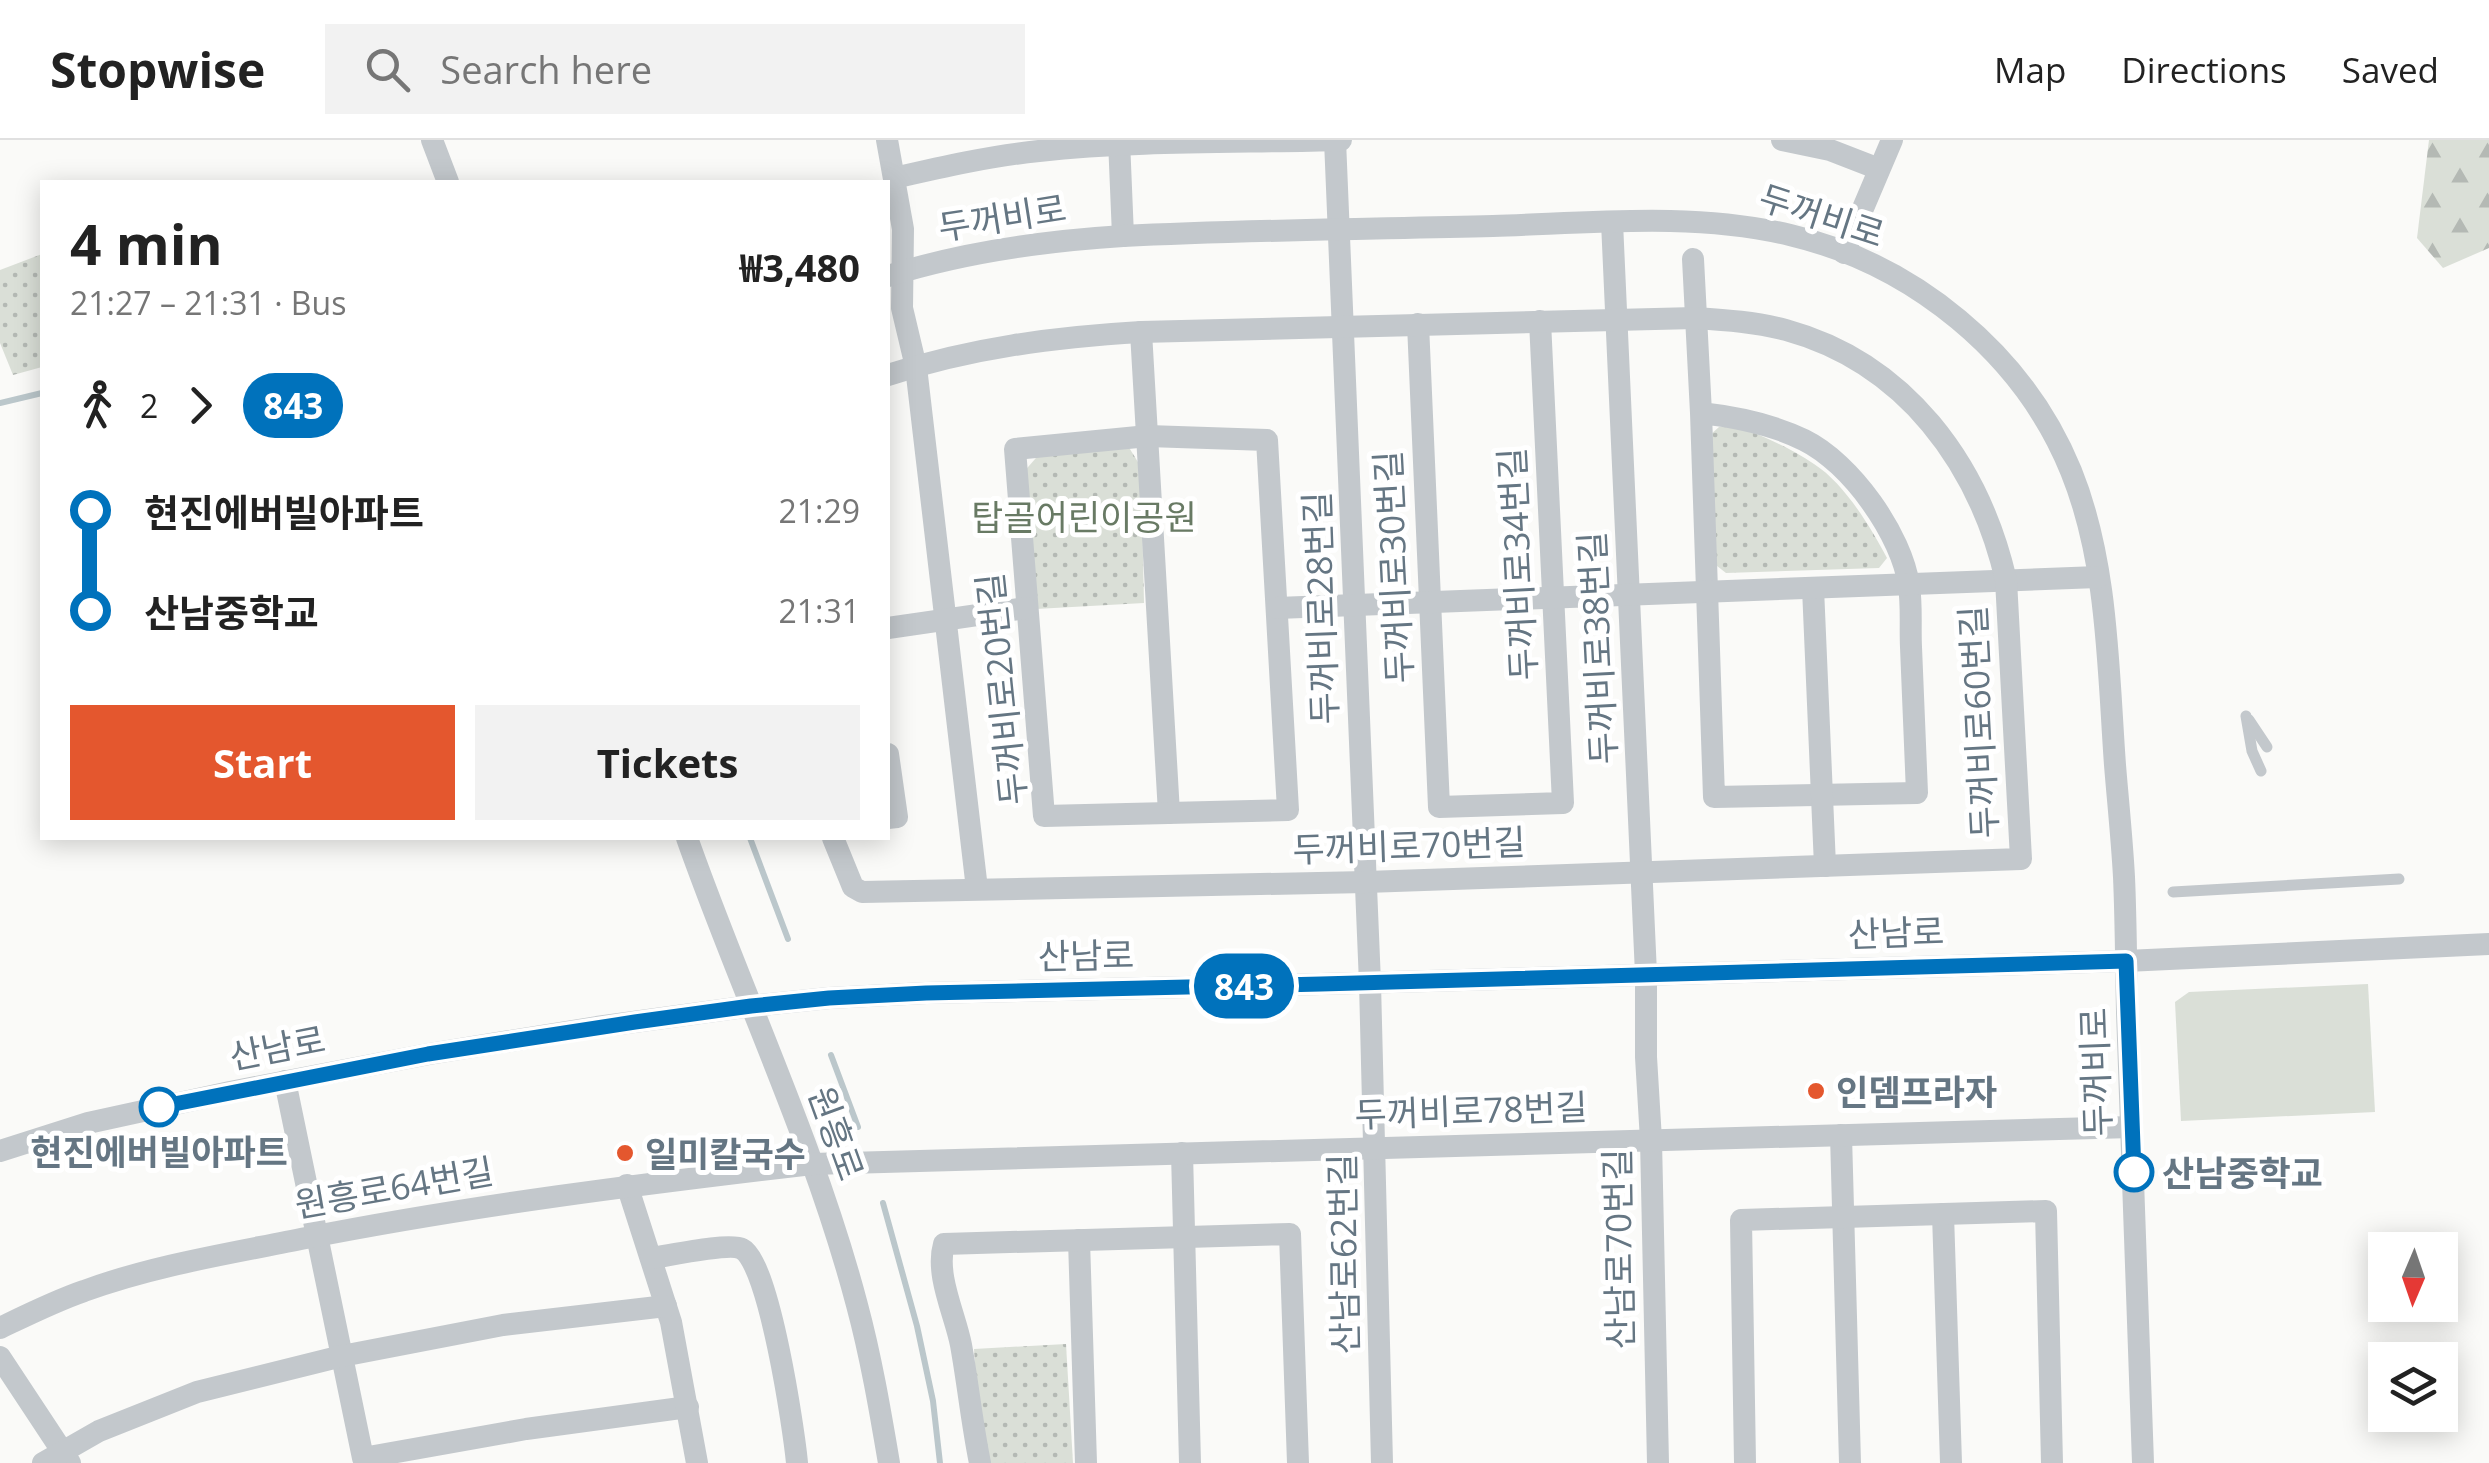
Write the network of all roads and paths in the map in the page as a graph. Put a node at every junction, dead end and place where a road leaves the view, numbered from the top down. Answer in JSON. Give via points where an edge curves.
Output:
{"nodes":[{"id":1,"x":432,"y":140,"type":"edge"},
{"id":2,"x":888,"y":140,"type":"edge"},
{"id":3,"x":1337,"y":140,"type":"edge"},
{"id":4,"x":1782,"y":140,"type":"edge"},
{"id":5,"x":1892,"y":140,"type":"edge"},
{"id":6,"x":1119,"y":142,"type":"edge"},
{"id":7,"x":1809,"y":143,"type":"edge"},
{"id":8,"x":1880,"y":169,"type":"junction"},
{"id":9,"x":894,"y":178,"type":"junction"},
{"id":10,"x":447,"y":180,"type":"edge"},
{"id":11,"x":1612,"y":222,"type":"junction"},
{"id":12,"x":1339,"y":230,"type":"junction"},
{"id":13,"x":1123,"y":236,"type":"junction"},
{"id":14,"x":1844,"y":253,"type":"junction"},
{"id":15,"x":1693,"y":260,"type":"dead end"},
{"id":16,"x":894,"y":274,"type":"edge"},
{"id":17,"x":1616,"y":318,"type":"junction"},
{"id":18,"x":1695,"y":318,"type":"junction"},
{"id":19,"x":1540,"y":320,"type":"junction"},
{"id":20,"x":1418,"y":324,"type":"junction"},
{"id":21,"x":1343,"y":326,"type":"junction"},
{"id":22,"x":1141,"y":332,"type":"junction"},
{"id":23,"x":916,"y":367,"type":"junction"},
{"id":24,"x":890,"y":374,"type":"edge"},
{"id":25,"x":1701,"y":413,"type":"junction"},
{"id":26,"x":1148,"y":436,"type":"junction"},
{"id":27,"x":2098,"y":577,"type":"junction"},
{"id":28,"x":2006,"y":580,"type":"junction"},
{"id":29,"x":1909,"y":584,"type":"junction"},
{"id":30,"x":1813,"y":588,"type":"junction"},
{"id":31,"x":1706,"y":592,"type":"junction"},
{"id":32,"x":1630,"y":595,"type":"junction"},
{"id":33,"x":1553,"y":598,"type":"junction"},
{"id":34,"x":1430,"y":602,"type":"junction"},
{"id":35,"x":1354,"y":605,"type":"junction"},
{"id":36,"x":1026,"y":608,"type":"junction"},
{"id":37,"x":1277,"y":608,"type":"junction"},
{"id":38,"x":946,"y":619,"type":"junction"},
{"id":39,"x":890,"y":628,"type":"edge"},
{"id":40,"x":2267,"y":747,"type":"dead end"},
{"id":41,"x":890,"y":768,"type":"edge"},
{"id":42,"x":2261,"y":772,"type":"dead end"},
{"id":43,"x":1822,"y":795,"type":"junction"},
{"id":44,"x":1439,"y":806,"type":"joint"},
{"id":45,"x":1169,"y":813,"type":"junction"},
{"id":46,"x":890,"y":818,"type":"edge"},
{"id":47,"x":688,"y":840,"type":"edge"},
{"id":48,"x":835,"y":840,"type":"edge"},
{"id":49,"x":2021,"y":859,"type":"joint"},
{"id":50,"x":1825,"y":866,"type":"junction"},
{"id":51,"x":1642,"y":873,"type":"junction"},
{"id":52,"x":2399,"y":879,"type":"dead end"},
{"id":53,"x":1366,"y":882,"type":"junction"},
{"id":54,"x":977,"y":889,"type":"junction"},
{"id":55,"x":2174,"y":892,"type":"dead end"},
{"id":56,"x":2489,"y":944,"type":"edge"},
{"id":57,"x":2126,"y":961,"type":"junction"},
{"id":58,"x":1646,"y":974,"type":"junction"},
{"id":59,"x":1370,"y":983,"type":"junction"},
{"id":60,"x":751,"y":1006,"type":"junction"},
{"id":61,"x":285,"y":1081,"type":"junction"},
{"id":62,"x":2132,"y":1127,"type":"junction"},
{"id":63,"x":1841,"y":1135,"type":"junction"},
{"id":64,"x":1650,"y":1140,"type":"junction"},
{"id":65,"x":1375,"y":1148,"type":"junction"},
{"id":66,"x":0,"y":1150,"type":"edge"},
{"id":67,"x":1182,"y":1153,"type":"junction"},
{"id":68,"x":812,"y":1164,"type":"junction"},
{"id":69,"x":627,"y":1186,"type":"junction"},
{"id":70,"x":1943,"y":1214,"type":"junction"},
{"id":71,"x":1843,"y":1217,"type":"junction"},
{"id":72,"x":317,"y":1236,"type":"junction"},
{"id":73,"x":1184,"y":1237,"type":"junction"},
{"id":74,"x":1079,"y":1240,"type":"junction"},
{"id":75,"x":651,"y":1258,"type":"junction"},
{"id":76,"x":666,"y":1306,"type":"junction"},
{"id":77,"x":0,"y":1328,"type":"edge"},
{"id":78,"x":342,"y":1356,"type":"junction"},
{"id":79,"x":0,"y":1357,"type":"edge"},
{"id":80,"x":688,"y":1407,"type":"junction"},
{"id":81,"x":59,"y":1459,"type":"edge"},
{"id":82,"x":353,"y":1460,"type":"edge"},
{"id":83,"x":697,"y":1463,"type":"edge"},
{"id":84,"x":797,"y":1463,"type":"edge"},
{"id":85,"x":889,"y":1463,"type":"edge"},
{"id":86,"x":980,"y":1463,"type":"edge"},
{"id":87,"x":1086,"y":1463,"type":"edge"},
{"id":88,"x":1190,"y":1463,"type":"edge"},
{"id":89,"x":1298,"y":1463,"type":"edge"},
{"id":90,"x":1382,"y":1463,"type":"edge"},
{"id":91,"x":1658,"y":1463,"type":"edge"},
{"id":92,"x":1745,"y":1463,"type":"edge"},
{"id":93,"x":1850,"y":1463,"type":"edge"},
{"id":94,"x":1950,"y":1463,"type":"edge"},
{"id":95,"x":2052,"y":1463,"type":"edge"},
{"id":96,"x":2143,"y":1463,"type":"edge"}],
"edges":[{"from":1,"to":10,"type":"street"},
{"from":2,"to":9,"type":"street"},
{"from":3,"to":6,"type":"street"},
{"from":3,"to":12,"type":"street","name":"두꺼비로28번길"},
{"from":4,"to":7,"type":"street"},
{"from":5,"to":8,"type":"street"},
{"from":6,"to":9,"type":"street"},
{"from":6,"to":13,"type":"street"},
{"from":7,"to":8,"type":"street"},
{"from":8,"to":14,"type":"street"},
{"from":9,"to":16,"type":"street","via":[[904,229]]},
{"from":11,"to":12,"type":"street","name":"두꺼비로"},
{"from":11,"to":14,"type":"street","name":"두꺼비로","via":[[1736,224]]},
{"from":11,"to":17,"type":"street","name":"두꺼비로38번길"},
{"from":12,"to":13,"type":"street","name":"두꺼비로"},
{"from":12,"to":21,"type":"street","name":"두꺼비로28번길"},
{"from":13,"to":16,"type":"street","name":"두꺼비로","via":[[985,252]]},
{"from":14,"to":27,"type":"street","name":"두꺼비로","via":[[1944,308],[2037,406],[2070,470]]},
{"from":15,"to":18,"type":"street","name":"두꺼비로60번길"},
{"from":16,"to":23,"type":"street"},
{"from":17,"to":18,"type":"street"},
{"from":17,"to":19,"type":"street"},
{"from":17,"to":32,"type":"street","name":"두꺼비로38번길"},
{"from":18,"to":25,"type":"street","name":"두꺼비로60번길"},
{"from":18,"to":28,"type":"street","name":"두꺼비로60번길","via":[[1747,322],[1821,342],[1896,389],[1955,454],[1977,493]]},
{"from":19,"to":20,"type":"street"},
{"from":19,"to":33,"type":"street","name":"두꺼비로34번길"},
{"from":20,"to":21,"type":"street"},
{"from":20,"to":34,"type":"street","name":"두꺼비로30번길"},
{"from":21,"to":22,"type":"street"},
{"from":21,"to":35,"type":"street","name":"두꺼비로28번길"},
{"from":22,"to":23,"type":"street","via":[[1012,344]]},
{"from":22,"to":26,"type":"street"},
{"from":23,"to":24,"type":"street"},
{"from":23,"to":38,"type":"street"},
{"from":25,"to":29,"type":"street","name":"두꺼비로60번길","via":[[1768,425],[1834,461],[1884,520]]},
{"from":25,"to":31,"type":"street","name":"두꺼비로60번길"},
{"from":26,"to":36,"type":"street","name":"두꺼비로20번길","via":[[1015,450]]},
{"from":26,"to":37,"type":"street","name":"두꺼비로20번길","via":[[1267,440]]},
{"from":26,"to":45,"type":"street"},
{"from":27,"to":28,"type":"street","name":"두꺼비로60번길"},
{"from":27,"to":57,"type":"street","name":"두꺼비로"},
{"from":28,"to":29,"type":"street","name":"두꺼비로60번길"},
{"from":28,"to":49,"type":"street","name":"두꺼비로60번길"},
{"from":29,"to":30,"type":"street","name":"두꺼비로60번길"},
{"from":29,"to":43,"type":"street","name":"두꺼비로60번길","via":[[1917,794]]},
{"from":30,"to":31,"type":"street","name":"두꺼비로60번길"},
{"from":30,"to":43,"type":"street"},
{"from":31,"to":32,"type":"street","name":"두꺼비로60번길"},
{"from":31,"to":43,"type":"street","name":"두꺼비로60번길","via":[[1714,797]]},
{"from":32,"to":33,"type":"street","name":"두꺼비로60번길"},
{"from":32,"to":51,"type":"street","name":"두꺼비로38번길"},
{"from":33,"to":34,"type":"street","name":"두꺼비로60번길"},
{"from":33,"to":44,"type":"street","name":"두꺼비로34번길","via":[[1563,803]]},
{"from":34,"to":35,"type":"street","name":"두꺼비로60번길"},
{"from":34,"to":44,"type":"street","name":"두꺼비로30번길"},
{"from":35,"to":37,"type":"street","name":"두꺼비로60번길"},
{"from":35,"to":53,"type":"street","name":"두꺼비로28번길"},
{"from":36,"to":38,"type":"street"},
{"from":36,"to":45,"type":"street","name":"두꺼비로20번길","via":[[1044,816]]},
{"from":37,"to":45,"type":"street","name":"두꺼비로20번길","via":[[1288,810]]},
{"from":38,"to":39,"type":"street"},
{"from":38,"to":54,"type":"street"},
{"from":40,"to":42,"type":"lane","via":[[2246,716]]},
{"from":41,"to":46,"type":"street","via":[[897,817]]},
{"from":43,"to":50,"type":"street"},
{"from":47,"to":60,"type":"street","name":"원흥로"},
{"from":48,"to":54,"type":"street","name":"두꺼비로70번길","via":[[853,887],[862,892]]},
{"from":49,"to":50,"type":"street","name":"두꺼비로70번길"},
{"from":50,"to":51,"type":"street","name":"두꺼비로70번길"},
{"from":51,"to":53,"type":"street","name":"두꺼비로70번길"},
{"from":51,"to":58,"type":"street","name":"두꺼비로38번길"},
{"from":52,"to":55,"type":"lane"},
{"from":53,"to":54,"type":"street","name":"두꺼비로70번길"},
{"from":53,"to":59,"type":"street","name":"두꺼비로28번길"},
{"from":56,"to":57,"type":"street","name":"산남로"},
{"from":57,"to":58,"type":"street","name":"산남로"},
{"from":57,"to":62,"type":"street","name":"두꺼비로"},
{"from":58,"to":59,"type":"street","name":"산남로"},
{"from":58,"to":64,"type":"street","name":"산남로70번길"},
{"from":59,"to":60,"type":"street","name":"산남로","via":[[926,993]]},
{"from":59,"to":65,"type":"street","name":"산남로62번길"},
{"from":60,"to":61,"type":"street","name":"산남로"},
{"from":60,"to":68,"type":"street","name":"원흥로"},
{"from":61,"to":66,"type":"street","name":"산남로","via":[[88,1123]]},
{"from":61,"to":72,"type":"street"},
{"from":62,"to":63,"type":"street","name":"두꺼비로78번길"},
{"from":62,"to":96,"type":"street","name":"두꺼비로"},
{"from":63,"to":64,"type":"street","name":"두꺼비로78번길"},
{"from":63,"to":71,"type":"street"},
{"from":64,"to":65,"type":"street","name":"두꺼비로78번길"},
{"from":64,"to":91,"type":"street","name":"산남로70번길"},
{"from":65,"to":67,"type":"street","name":"두꺼비로78번길"},
{"from":65,"to":90,"type":"street","name":"산남로62번길"},
{"from":67,"to":68,"type":"street","name":"두꺼비로78번길"},
{"from":67,"to":73,"type":"street"},
{"from":68,"to":69,"type":"street","name":"원흥로64번길"},
{"from":68,"to":85,"type":"street","name":"원흥로","via":[[858,1305]]},
{"from":69,"to":72,"type":"street","name":"원흥로64번길"},
{"from":69,"to":75,"type":"street"},
{"from":70,"to":71,"type":"street"},
{"from":70,"to":94,"type":"street"},
{"from":70,"to":95,"type":"street","via":[[2046,1211]]},
{"from":71,"to":92,"type":"street","via":[[1741,1220]]},
{"from":71,"to":93,"type":"street"},
{"from":72,"to":77,"type":"street","name":"원흥로64번길","via":[[122,1278]]},
{"from":72,"to":78,"type":"street"},
{"from":73,"to":74,"type":"street"},
{"from":73,"to":88,"type":"street"},
{"from":73,"to":89,"type":"street","via":[[1290,1234]]},
{"from":74,"to":86,"type":"street","via":[[944,1244],[940,1258]]},
{"from":74,"to":87,"type":"street"},
{"from":75,"to":76,"type":"street"},
{"from":75,"to":84,"type":"street","via":[[728,1247],[742,1248],[752,1259],[774,1328]]},
{"from":76,"to":78,"type":"street","via":[[503,1324]]},
{"from":76,"to":80,"type":"street"},
{"from":78,"to":81,"type":"street","via":[[197,1392],[99,1431]]},
{"from":78,"to":82,"type":"street"},
{"from":79,"to":81,"type":"street"},
{"from":80,"to":82,"type":"street"},
{"from":80,"to":83,"type":"street"}]}
